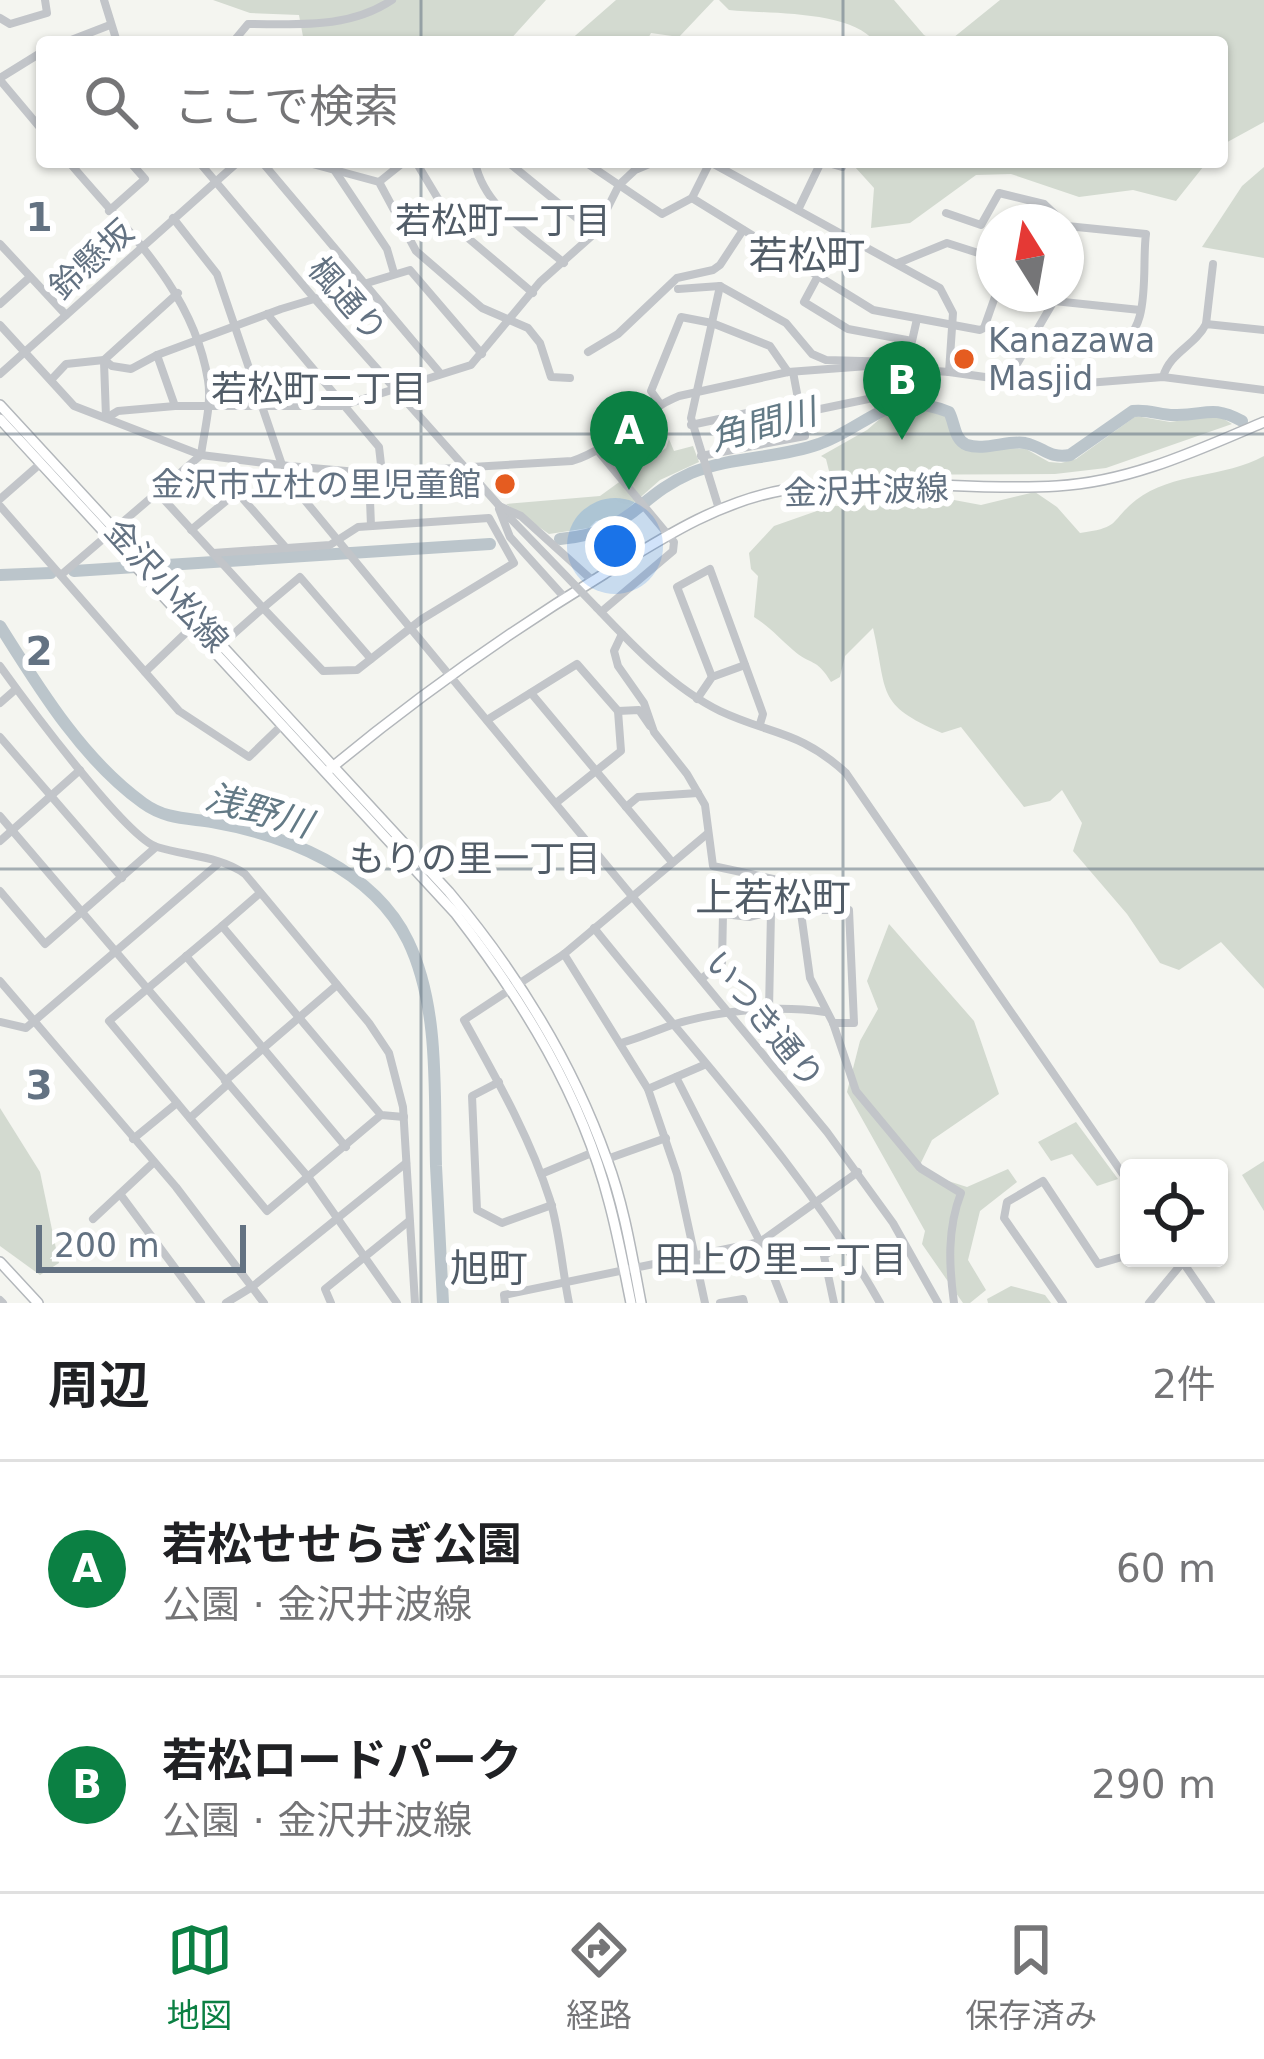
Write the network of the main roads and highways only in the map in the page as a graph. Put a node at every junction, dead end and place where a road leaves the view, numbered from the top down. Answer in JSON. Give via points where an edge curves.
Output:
{"nodes":[{"id":1,"x":0,"y":405,"type":"edge"},
{"id":2,"x":0,"y":418,"type":"edge"},
{"id":3,"x":1264,"y":422,"type":"edge"},
{"id":4,"x":113,"y":532,"type":"junction"},
{"id":5,"x":150,"y":573,"type":"junction"},
{"id":6,"x":329,"y":769,"type":"junction"},
{"id":7,"x":515,"y":985,"type":"junction"},
{"id":8,"x":0,"y":1262,"type":"edge"},
{"id":9,"x":629,"y":1269,"type":"junction"},
{"id":10,"x":38,"y":1303,"type":"edge"},
{"id":11,"x":631,"y":1303,"type":"edge"},
{"id":12,"x":641,"y":1303,"type":"edge"}],
"edges":[{"from":1,"to":4,"type":"main road","name":"金沢小松線"},
{"from":2,"to":4,"type":"main road","name":"金沢小松線"},
{"from":3,"to":6,"type":"main road","name":"金沢井波線","via":[[1106,479],[812,487],[718,509],[449,674]]},
{"from":4,"to":5,"type":"main road","name":"金沢小松線"},
{"from":5,"to":6,"type":"main road","name":"金沢小松線"},
{"from":5,"to":6,"type":"main road","name":"金沢小松線","via":[[192,628]]},
{"from":6,"to":7,"type":"main road","via":[[448,892]]},
{"from":7,"to":9,"type":"main road","via":[[594,1152]]},
{"from":7,"to":9,"type":"main road","via":[[557,1047],[607,1159]]},
{"from":8,"to":10,"type":"main road"},
{"from":9,"to":11,"type":"main road"},
{"from":9,"to":12,"type":"main road"}]}
